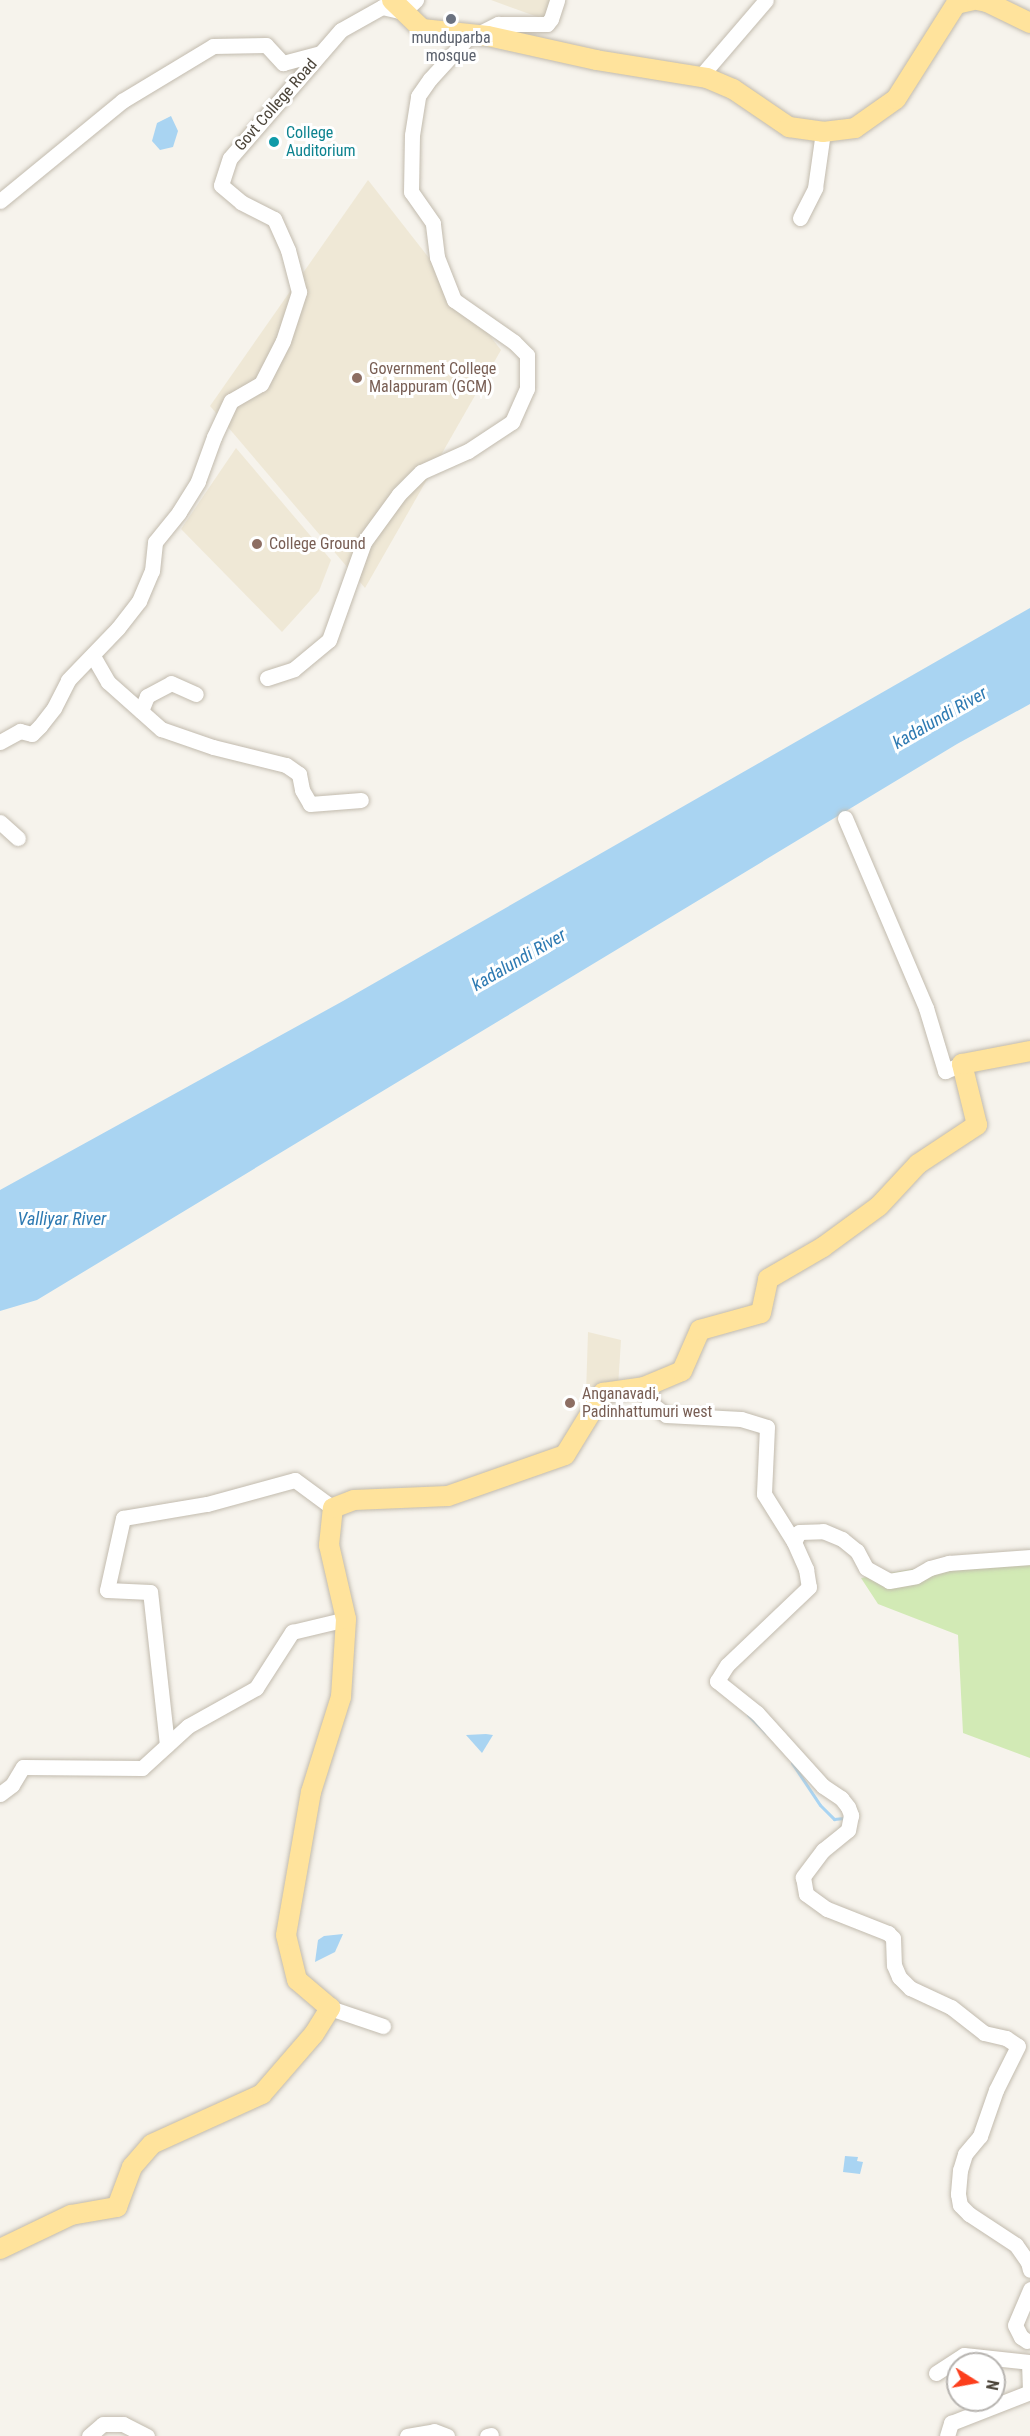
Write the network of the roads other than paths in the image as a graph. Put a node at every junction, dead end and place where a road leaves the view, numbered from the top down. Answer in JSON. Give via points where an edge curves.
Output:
{"nodes":[{"id":1,"x":557,"y":0,"type":"edge"},
{"id":2,"x":766,"y":0,"type":"edge"},
{"id":3,"x":975,"y":0,"type":"edge"},
{"id":4,"x":404,"y":4,"type":"edge"},
{"id":5,"x":1030,"y":23,"type":"edge"},
{"id":6,"x":473,"y":35,"type":"junction"},
{"id":7,"x":321,"y":53,"type":"junction"},
{"id":8,"x":700,"y":77,"type":"junction"},
{"id":9,"x":823,"y":132,"type":"junction"},
{"id":10,"x":0,"y":201,"type":"edge"},
{"id":11,"x":800,"y":218,"type":"dead end"},
{"id":12,"x":93,"y":656,"type":"junction"},
{"id":13,"x":267,"y":678,"type":"dead end"},
{"id":14,"x":195,"y":694,"type":"dead end"},
{"id":15,"x":141,"y":711,"type":"junction"},
{"id":16,"x":0,"y":742,"type":"edge"},
{"id":17,"x":361,"y":800,"type":"dead end"},
{"id":18,"x":845,"y":818,"type":"dead end"},
{"id":19,"x":0,"y":822,"type":"edge"},
{"id":20,"x":18,"y":838,"type":"dead end"},
{"id":21,"x":1030,"y":1051,"type":"edge"},
{"id":22,"x":962,"y":1064,"type":"junction"},
{"id":23,"x":652,"y":1384,"type":"junction"},
{"id":24,"x":333,"y":1508,"type":"junction"},
{"id":25,"x":794,"y":1542,"type":"junction"},
{"id":26,"x":1030,"y":1557,"type":"edge"},
{"id":27,"x":346,"y":1618,"type":"junction"},
{"id":28,"x":167,"y":1745,"type":"junction"},
{"id":29,"x":0,"y":1794,"type":"edge"},
{"id":30,"x":330,"y":2008,"type":"junction"},
{"id":31,"x":383,"y":2026,"type":"dead end"},
{"id":32,"x":0,"y":2249,"type":"edge"},
{"id":33,"x":1030,"y":2270,"type":"edge"},
{"id":34,"x":1030,"y":2289,"type":"edge"},
{"id":35,"x":1029,"y":2338,"type":"edge"},
{"id":36,"x":1029,"y":2362,"type":"edge"},
{"id":37,"x":936,"y":2373,"type":"dead end"},
{"id":38,"x":1029,"y":2393,"type":"edge"},
{"id":39,"x":89,"y":2436,"type":"edge"},
{"id":40,"x":147,"y":2436,"type":"edge"},
{"id":41,"x":407,"y":2436,"type":"edge"},
{"id":42,"x":447,"y":2436,"type":"edge"},
{"id":43,"x":947,"y":2436,"type":"edge"}],
"edges":[{"from":1,"to":6,"type":"street","via":[[547,24],[498,24]]},
{"from":2,"to":8,"type":"street"},
{"from":3,"to":5,"type":"main road"},
{"from":3,"to":9,"type":"main road","via":[[956,4],[896,99],[855,128]]},
{"from":4,"to":6,"type":"main road","via":[[422,29]]},
{"from":4,"to":7,"type":"street","name":"Govt College Road","via":[[382,7],[341,30]]},
{"from":6,"to":8,"type":"main road"},
{"from":6,"to":13,"type":"street","via":[[418,96],[412,135],[411,192],[433,223],[437,257],[454,300],[514,342],[527,356],[527,389],[512,422],[468,451],[421,472],[399,494],[364,542],[329,640],[294,669]]},
{"from":7,"to":10,"type":"street","via":[[283,63],[266,45],[213,46],[122,101]]},
{"from":7,"to":12,"type":"street","name":"Govt College Road","via":[[230,158],[220,184],[242,202],[274,219],[288,250],[299,292],[283,341],[261,384],[231,401],[198,481],[155,542],[152,571],[139,601]]},
{"from":8,"to":9,"type":"main road","via":[[733,89],[789,127]]},
{"from":9,"to":11,"type":"street","via":[[815,188]]},
{"from":12,"to":15,"type":"street","via":[[108,682]]},
{"from":12,"to":16,"type":"street","via":[[68,680],[54,708],[32,734],[20,731]]},
{"from":14,"to":15,"type":"street","via":[[171,683],[147,696]]},
{"from":15,"to":17,"type":"street","via":[[161,729],[189,740],[286,765],[299,774],[310,804]]},
{"from":18,"to":22,"type":"street","via":[[926,1008],[945,1071]]},
{"from":19,"to":20,"type":"street"},
{"from":21,"to":22,"type":"main road"},
{"from":22,"to":23,"type":"main road","via":[[977,1125],[918,1164],[879,1206],[823,1247],[768,1279],[761,1312],[700,1330],[682,1371]]},
{"from":23,"to":24,"type":"main road","via":[[603,1393],[565,1455],[448,1496],[354,1500]]},
{"from":23,"to":25,"type":"street","via":[[649,1402],[666,1415],[741,1419],[767,1426],[764,1494]]},
{"from":24,"to":27,"type":"main road","via":[[329,1545]]},
{"from":24,"to":28,"type":"street","via":[[295,1480],[207,1504],[123,1518],[107,1590],[150,1592]]},
{"from":25,"to":26,"type":"street","via":[[799,1532],[823,1531],[857,1551],[866,1568],[889,1581],[950,1563]]},
{"from":25,"to":33,"type":"street","via":[[809,1587],[727,1665],[717,1681],[757,1713],[823,1786],[848,1807],[848,1830],[823,1850],[803,1877],[806,1894],[827,1909],[888,1933],[893,1938],[894,1965],[910,1988],[951,2007],[984,2033],[1006,2038],[1018,2046],[996,2090],[980,2136],[965,2154],[958,2194],[960,2205],[969,2214],[1016,2245]]},
{"from":27,"to":28,"type":"street","via":[[292,1632],[256,1688],[188,1726]]},
{"from":27,"to":30,"type":"main road","via":[[341,1697],[311,1792],[286,1935],[297,1980]]},
{"from":28,"to":29,"type":"street","via":[[142,1768],[23,1767],[12,1785]]},
{"from":30,"to":31,"type":"street"},
{"from":30,"to":32,"type":"main road","via":[[314,2034],[262,2094],[152,2144],[132,2167],[117,2207],[71,2215]]},
{"from":34,"to":35,"type":"street","via":[[1015,2325],[1021,2337]]},
{"from":35,"to":36,"type":"street"},
{"from":36,"to":37,"type":"street","via":[[964,2355]]},
{"from":36,"to":38,"type":"street"},
{"from":38,"to":43,"type":"street","via":[[951,2423]]},
{"from":39,"to":40,"type":"street","via":[[103,2424],[123,2424]]},
{"from":41,"to":42,"type":"street","via":[[434,2431]]}]}
